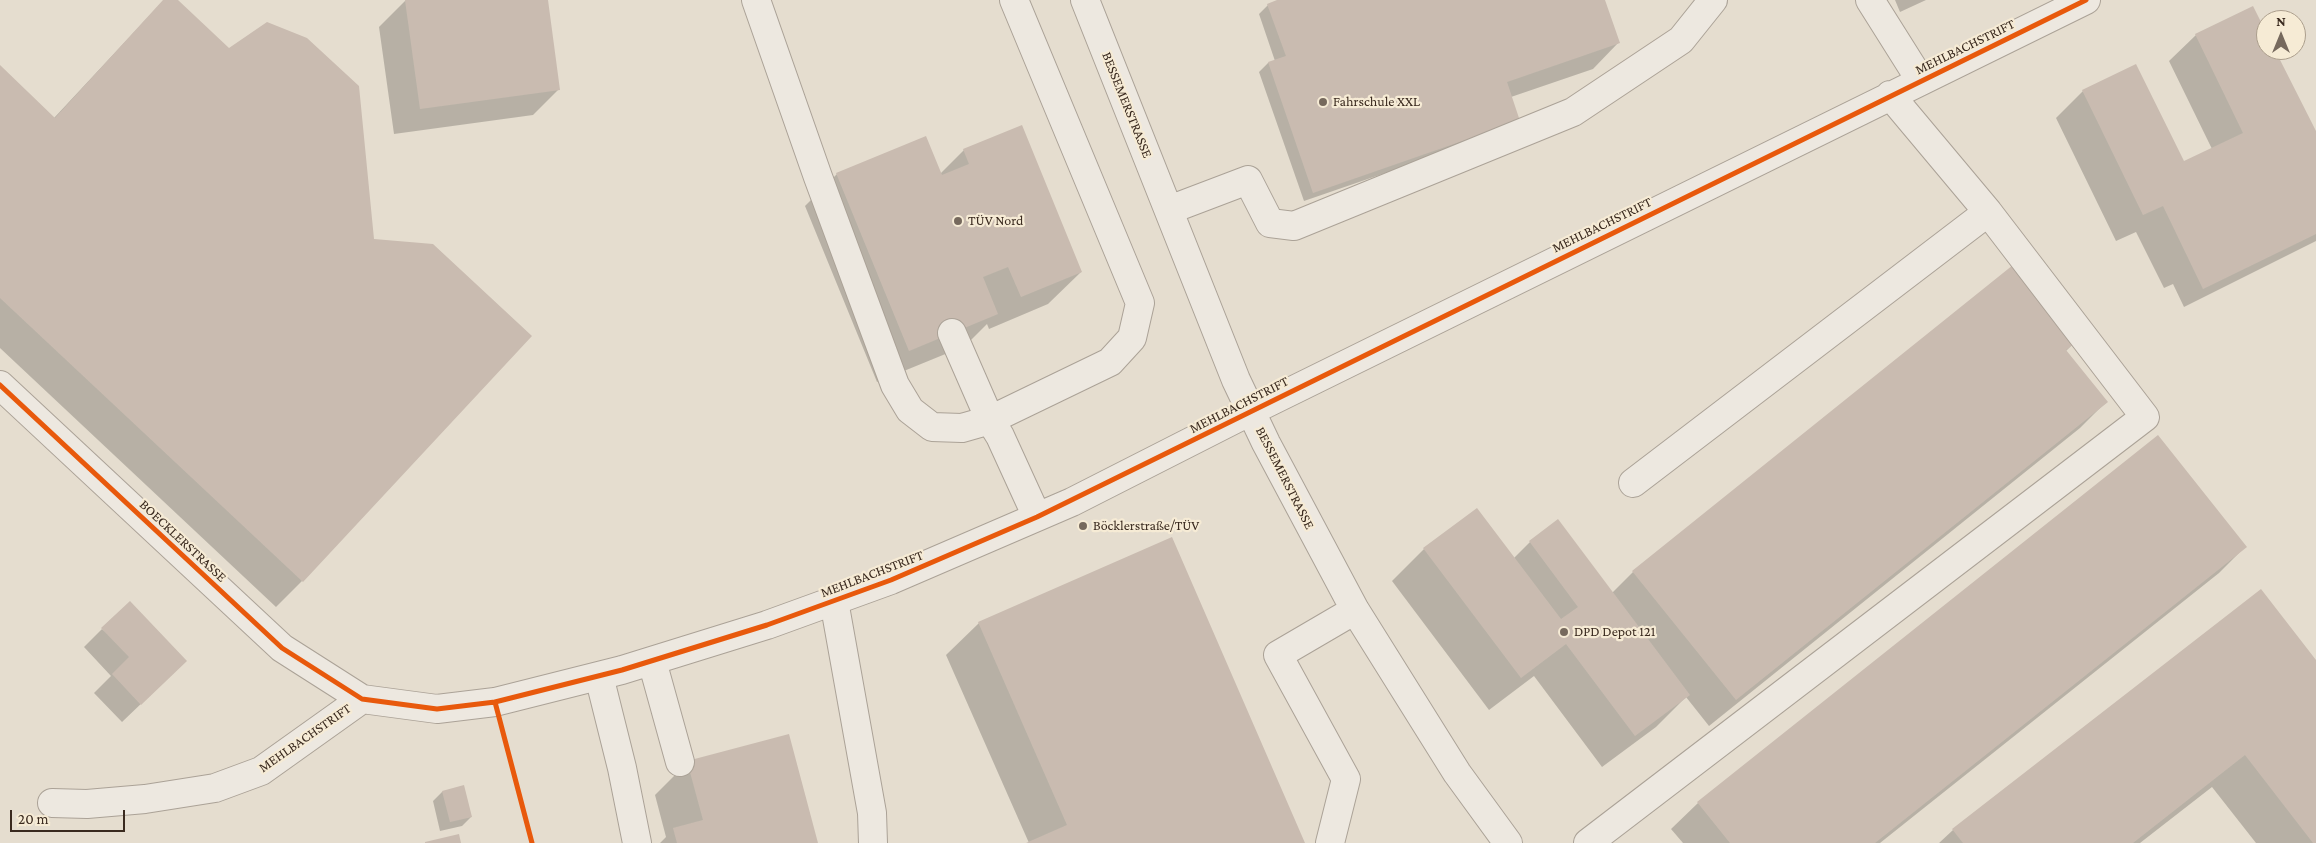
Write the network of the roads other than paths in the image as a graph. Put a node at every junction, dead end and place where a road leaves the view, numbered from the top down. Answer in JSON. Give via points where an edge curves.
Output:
{"nodes":[{"id":1,"x":756,"y":0,"type":"edge"},
{"id":2,"x":1014,"y":0,"type":"edge"},
{"id":3,"x":1085,"y":0,"type":"edge"},
{"id":4,"x":1713,"y":0,"type":"edge"},
{"id":5,"x":1870,"y":0,"type":"edge"},
{"id":6,"x":2086,"y":0,"type":"edge"},
{"id":7,"x":1921,"y":81,"type":"junction"},
{"id":8,"x":1890,"y":95,"type":"junction"},
{"id":9,"x":1169,"y":210,"type":"junction"},
{"id":10,"x":1988,"y":212,"type":"junction"},
{"id":11,"x":952,"y":333,"type":"dead end"},
{"id":12,"x":0,"y":385,"type":"edge"},
{"id":13,"x":1251,"y":411,"type":"junction"},
{"id":14,"x":990,"y":420,"type":"junction"},
{"id":15,"x":1633,"y":483,"type":"dead end"},
{"id":16,"x":1037,"y":518,"type":"junction"},
{"id":17,"x":834,"y":601,"type":"junction"},
{"id":18,"x":1354,"y":610,"type":"junction"},
{"id":19,"x":652,"y":660,"type":"junction"},
{"id":20,"x":599,"y":676,"type":"junction"},
{"id":21,"x":362,"y":699,"type":"junction"},
{"id":22,"x":680,"y":762,"type":"dead end"},
{"id":23,"x":52,"y":803,"type":"dead end"},
{"id":24,"x":637,"y":843,"type":"edge"},
{"id":25,"x":873,"y":843,"type":"edge"},
{"id":26,"x":1330,"y":843,"type":"edge"},
{"id":27,"x":1508,"y":843,"type":"edge"},
{"id":28,"x":1588,"y":843,"type":"edge"}],
"edges":[{"from":1,"to":14,"type":"street","via":[[895,385],[910,410],[932,427],[962,428]]},
{"from":2,"to":14,"type":"street","via":[[1140,303],[1132,338],[1110,362]]},
{"from":3,"to":9,"type":"street","name":"BESSEMERSTRASSE"},
{"from":4,"to":9,"type":"street","via":[[1681,40],[1573,112],[1294,226],[1270,223],[1248,180]]},
{"from":5,"to":7,"type":"street"},
{"from":6,"to":7,"type":"street","name":"MEHLBACHSTRIFT"},
{"from":7,"to":8,"type":"street","name":"MEHLBACHSTRIFT"},
{"from":8,"to":10,"type":"street"},
{"from":8,"to":13,"type":"street","name":"MEHLBACHSTRIFT"},
{"from":9,"to":13,"type":"street","name":"BESSEMERSTRASSE"},
{"from":10,"to":15,"type":"street"},
{"from":10,"to":28,"type":"street","via":[[2145,417]]},
{"from":11,"to":14,"type":"street"},
{"from":12,"to":21,"type":"street","name":"BOECKLERSTRASSE","via":[[282,648]]},
{"from":13,"to":16,"type":"street","name":"MEHLBACHSTRIFT"},
{"from":13,"to":18,"type":"street","name":"BESSEMERSTRASSE"},
{"from":14,"to":16,"type":"street"},
{"from":16,"to":17,"type":"street","name":"MEHLBACHSTRIFT"},
{"from":17,"to":19,"type":"street","name":"MEHLBACHSTRIFT"},
{"from":17,"to":25,"type":"street","via":[[872,813]]},
{"from":18,"to":26,"type":"street","via":[[1278,655],[1346,778]]},
{"from":18,"to":27,"type":"street","name":"BESSEMERSTRASSE","via":[[1457,773]]},
{"from":19,"to":20,"type":"street","name":"MEHLBACHSTRIFT"},
{"from":19,"to":22,"type":"street"},
{"from":20,"to":21,"type":"street","name":"MEHLBACHSTRIFT","via":[[495,702],[437,709]]},
{"from":20,"to":24,"type":"street"},
{"from":21,"to":23,"type":"street","name":"MEHLBACHSTRIFT","via":[[261,771],[216,788],[145,799],[87,804]]}]}
